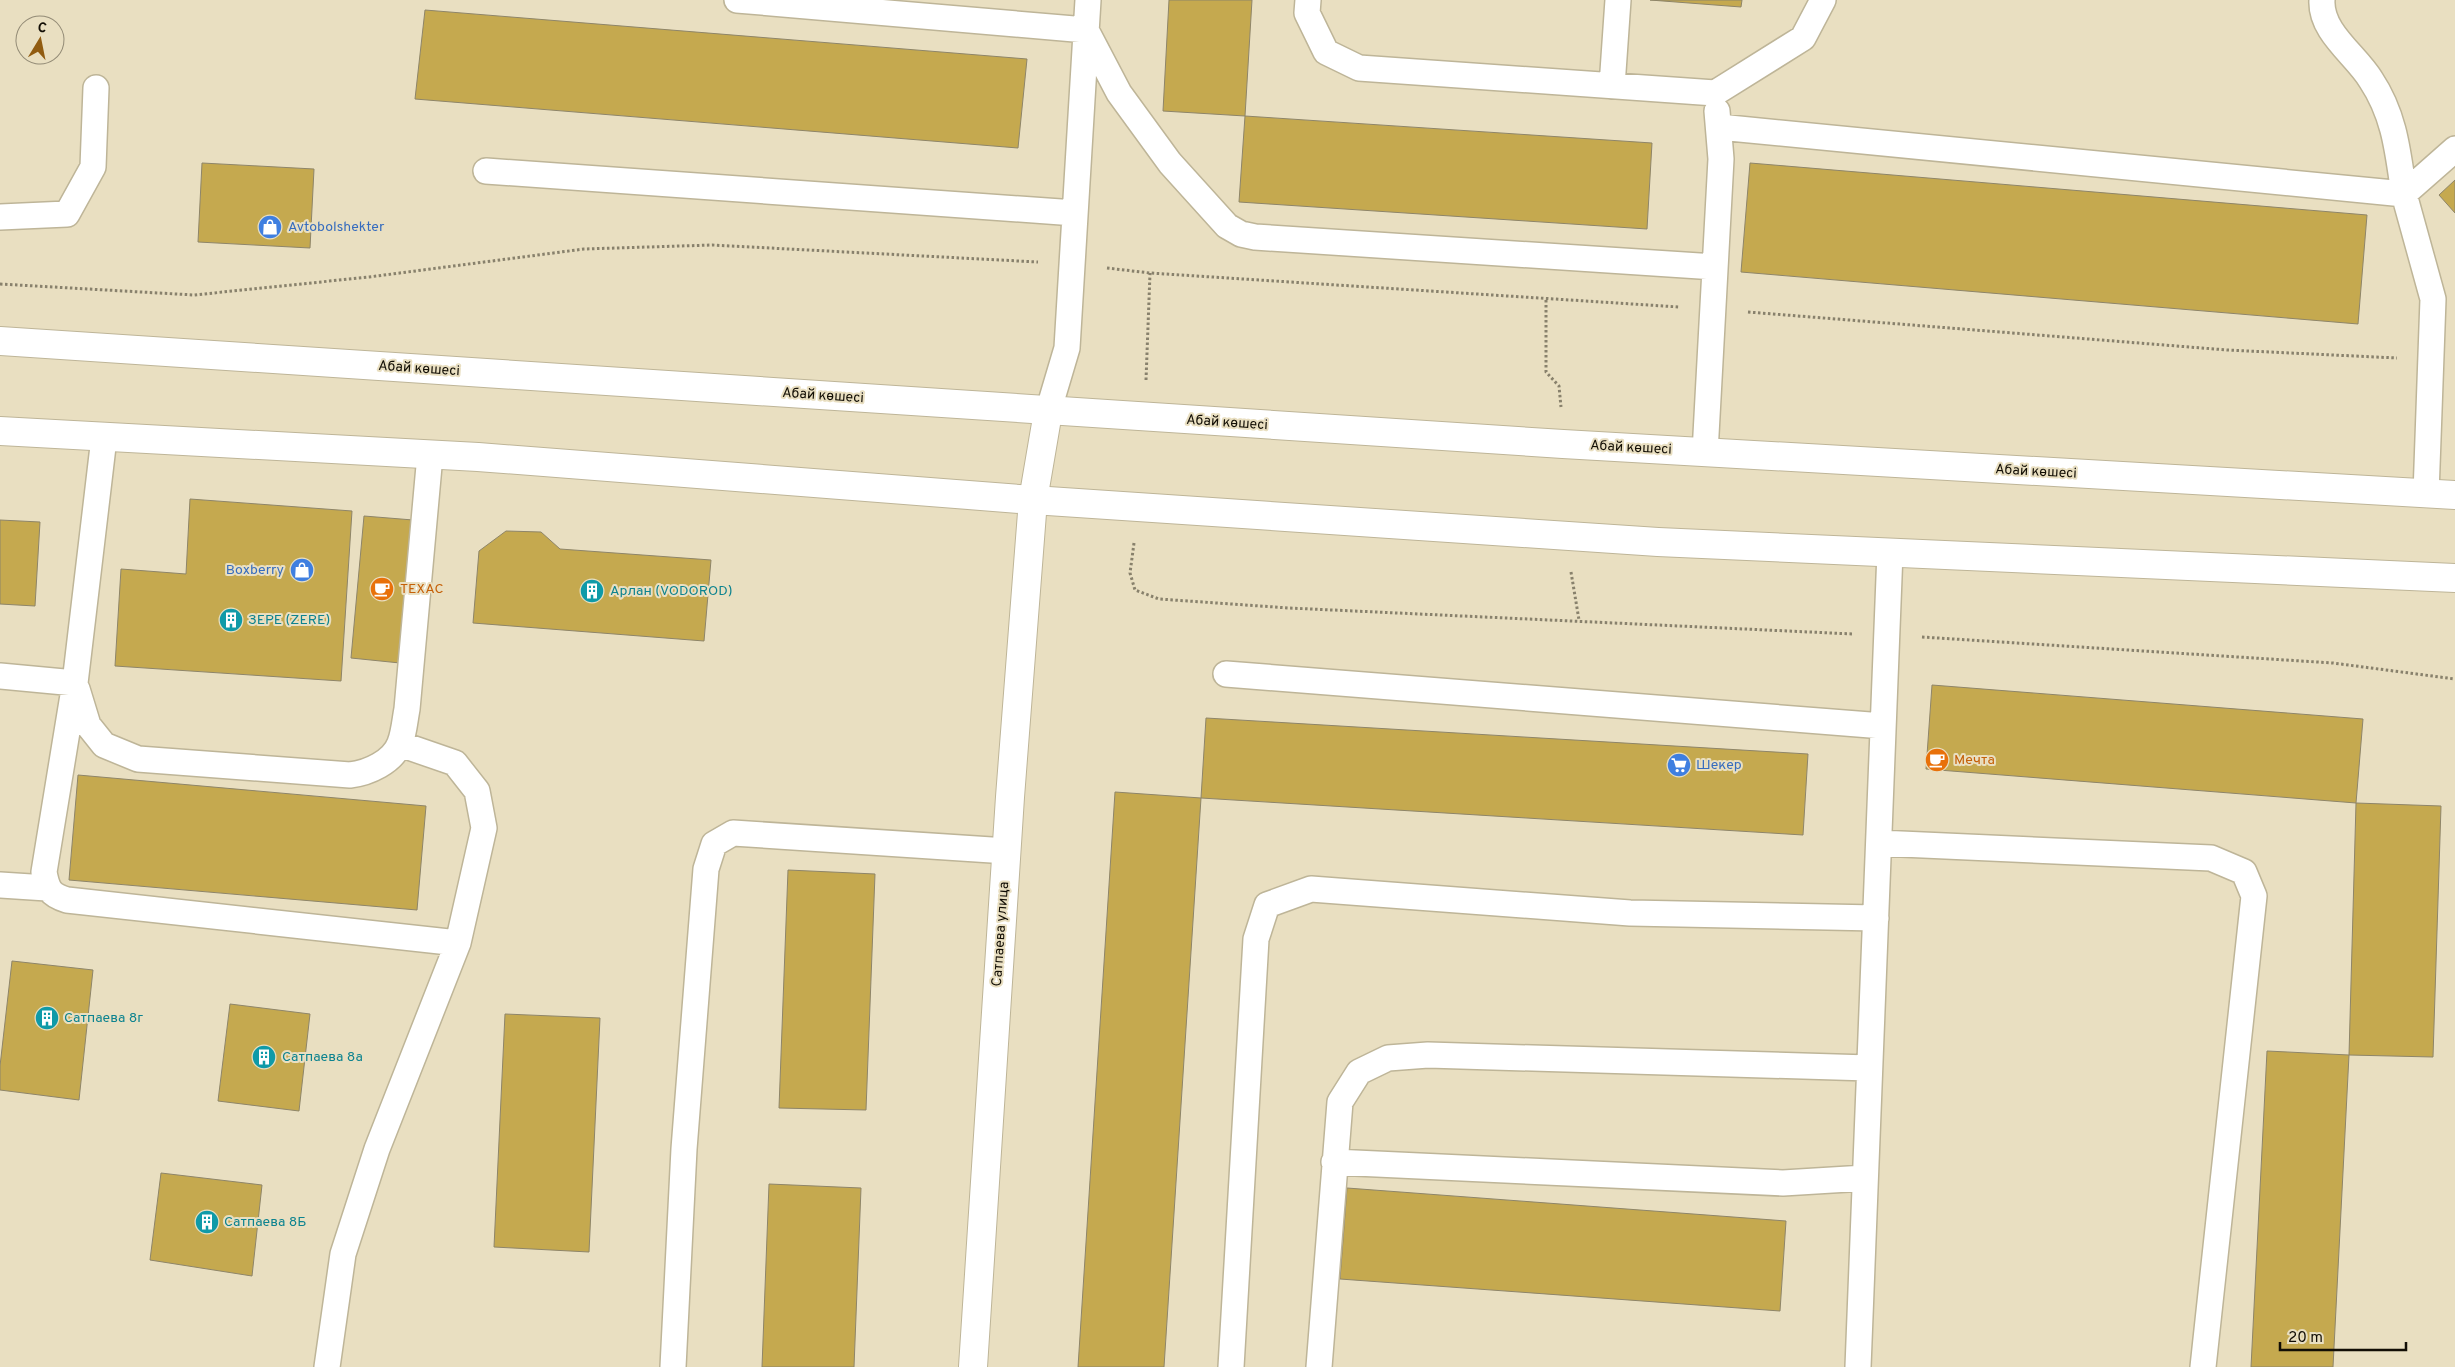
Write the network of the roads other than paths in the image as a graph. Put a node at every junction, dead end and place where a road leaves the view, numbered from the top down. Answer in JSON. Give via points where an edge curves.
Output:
{"nodes":[{"id":1,"x":737,"y":0,"type":"edge"},
{"id":2,"x":1088,"y":0,"type":"edge"},
{"id":3,"x":1308,"y":0,"type":"edge"},
{"id":4,"x":1618,"y":0,"type":"edge"},
{"id":5,"x":1823,"y":0,"type":"edge"},
{"id":6,"x":2322,"y":0,"type":"edge"},
{"id":7,"x":1086,"y":30,"type":"junction"},
{"id":8,"x":1612,"y":86,"type":"junction"},
{"id":9,"x":96,"y":88,"type":"dead end"},
{"id":10,"x":1715,"y":93,"type":"junction"},
{"id":11,"x":1719,"y":127,"type":"junction"},
{"id":12,"x":2455,"y":149,"type":"edge"},
{"id":13,"x":486,"y":171,"type":"dead end"},
{"id":14,"x":2404,"y":194,"type":"junction"},
{"id":15,"x":1075,"y":214,"type":"junction"},
{"id":16,"x":0,"y":217,"type":"edge"},
{"id":17,"x":1715,"y":267,"type":"junction"},
{"id":18,"x":0,"y":341,"type":"edge"},
{"id":19,"x":1048,"y":412,"type":"junction"},
{"id":20,"x":0,"y":431,"type":"edge"},
{"id":21,"x":104,"y":438,"type":"junction"},
{"id":22,"x":1705,"y":453,"type":"junction"},
{"id":23,"x":430,"y":455,"type":"junction"},
{"id":24,"x":2426,"y":494,"type":"junction"},
{"id":25,"x":2455,"y":495,"type":"edge"},
{"id":26,"x":1033,"y":500,"type":"junction"},
{"id":27,"x":1890,"y":552,"type":"junction"},
{"id":28,"x":2455,"y":578,"type":"edge"},
{"id":29,"x":1226,"y":674,"type":"dead end"},
{"id":30,"x":0,"y":676,"type":"edge"},
{"id":31,"x":75,"y":683,"type":"junction"},
{"id":32,"x":1883,"y":726,"type":"junction"},
{"id":33,"x":400,"y":744,"type":"junction"},
{"id":34,"x":1878,"y":843,"type":"junction"},
{"id":35,"x":1007,"y":851,"type":"junction"},
{"id":36,"x":0,"y":885,"type":"edge"},
{"id":37,"x":47,"y":888,"type":"junction"},
{"id":38,"x":1876,"y":918,"type":"junction"},
{"id":39,"x":458,"y":943,"type":"junction"},
{"id":40,"x":1869,"y":1068,"type":"junction"},
{"id":41,"x":1334,"y":1162,"type":"junction"},
{"id":42,"x":1865,"y":1178,"type":"junction"},
{"id":43,"x":327,"y":1367,"type":"edge"},
{"id":44,"x":673,"y":1367,"type":"edge"},
{"id":45,"x":973,"y":1367,"type":"edge"},
{"id":46,"x":1231,"y":1367,"type":"edge"},
{"id":47,"x":1319,"y":1367,"type":"edge"},
{"id":48,"x":1858,"y":1367,"type":"edge"},
{"id":49,"x":2203,"y":1367,"type":"edge"}],
"edges":[{"from":1,"to":7,"type":"lane"},
{"from":2,"to":7,"type":"lane"},
{"from":3,"to":8,"type":"lane","via":[[1307,14],[1326,52],[1359,68]]},
{"from":4,"to":8,"type":"lane"},
{"from":5,"to":10,"type":"lane","via":[[1803,38]]},
{"from":6,"to":14,"type":"lane","via":[[2321,10],[2335,36],[2371,80],[2393,124]]},
{"from":7,"to":15,"type":"lane"},
{"from":7,"to":17,"type":"lane","via":[[1119,93],[1170,163],[1227,226],[1241,234]]},
{"from":8,"to":10,"type":"lane"},
{"from":9,"to":16,"type":"lane","via":[[94,167],[67,214]]},
{"from":10,"to":11,"type":"lane"},
{"from":11,"to":14,"type":"lane"},
{"from":11,"to":17,"type":"lane","via":[[1721,158]]},
{"from":12,"to":14,"type":"lane"},
{"from":13,"to":15,"type":"lane"},
{"from":14,"to":24,"type":"lane","via":[[2433,299]]},
{"from":15,"to":19,"type":"lane","via":[[1067,348]]},
{"from":17,"to":22,"type":"lane"},
{"from":18,"to":19,"type":"street","name":"Абай көшесі"},
{"from":19,"to":22,"type":"street","name":"Абай көшесі"},
{"from":19,"to":26,"type":"street","name":"Сатпаева улица"},
{"from":20,"to":21,"type":"street"},
{"from":21,"to":23,"type":"street"},
{"from":21,"to":31,"type":"lane"},
{"from":22,"to":24,"type":"street","name":"Абай көшесі"},
{"from":23,"to":26,"type":"street"},
{"from":23,"to":33,"type":"lane","via":[[407,709]]},
{"from":24,"to":25,"type":"street","name":"Абай көшесі"},
{"from":26,"to":27,"type":"street","via":[[1560,536]]},
{"from":26,"to":35,"type":"street","name":"Сатпаева улица"},
{"from":27,"to":28,"type":"street"},
{"from":27,"to":32,"type":"lane"},
{"from":29,"to":32,"type":"lane"},
{"from":30,"to":31,"type":"lane"},
{"from":31,"to":33,"type":"lane","via":[[88,725],[104,745],[138,759],[350,775],[372,770]]},
{"from":31,"to":37,"type":"lane","via":[[44,872]]},
{"from":32,"to":34,"type":"lane"},
{"from":33,"to":39,"type":"lane","via":[[455,763],[477,791],[484,828]]},
{"from":34,"to":38,"type":"lane"},
{"from":34,"to":49,"type":"lane","via":[[2211,858],[2244,872],[2254,896]]},
{"from":35,"to":44,"type":"lane","via":[[733,833],[714,844],[706,869],[684,1149]]},
{"from":35,"to":45,"type":"street","name":"Сатпаева улица"},
{"from":36,"to":37,"type":"lane"},
{"from":37,"to":39,"type":"lane","via":[[54,896],[67,900]]},
{"from":38,"to":40,"type":"lane"},
{"from":38,"to":46,"type":"lane","via":[[1630,913],[1311,889],[1268,905],[1256,940]]},
{"from":39,"to":43,"type":"lane","via":[[377,1149],[343,1254]]},
{"from":40,"to":41,"type":"lane","via":[[1428,1055],[1388,1058],[1359,1072],[1340,1102]]},
{"from":40,"to":42,"type":"lane"},
{"from":41,"to":42,"type":"lane","via":[[1783,1183]]},
{"from":41,"to":47,"type":"lane"},
{"from":42,"to":48,"type":"lane"}]}
